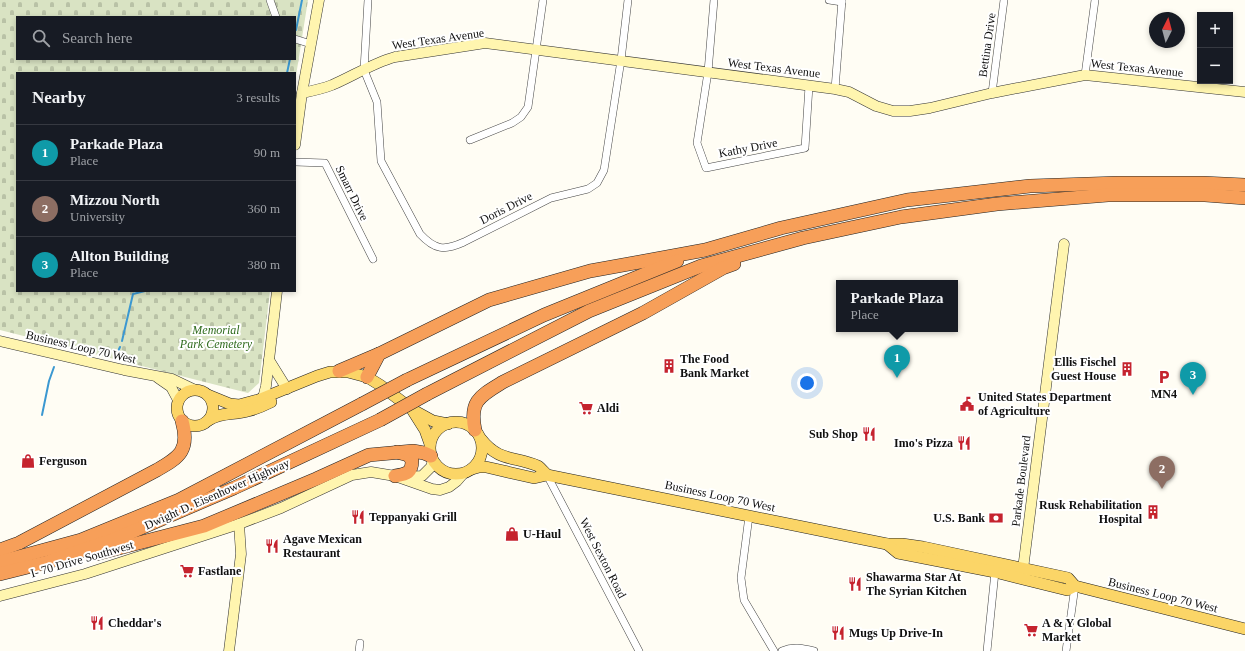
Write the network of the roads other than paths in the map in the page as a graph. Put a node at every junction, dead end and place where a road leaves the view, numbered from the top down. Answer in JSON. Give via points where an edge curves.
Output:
{"nodes":[{"id":1,"x":270,"y":0,"type":"edge"},
{"id":2,"x":318,"y":0,"type":"edge"},
{"id":3,"x":368,"y":0,"type":"edge"},
{"id":4,"x":543,"y":0,"type":"edge"},
{"id":5,"x":628,"y":0,"type":"edge"},
{"id":6,"x":714,"y":0,"type":"edge"},
{"id":7,"x":829,"y":0,"type":"edge"},
{"id":8,"x":1004,"y":0,"type":"edge"},
{"id":9,"x":1095,"y":0,"type":"edge"},
{"id":10,"x":842,"y":1,"type":"edge"},
{"id":11,"x":276,"y":16,"type":"edge"},
{"id":12,"x":296,"y":40,"type":"edge"},
{"id":13,"x":310,"y":44,"type":"junction"},
{"id":14,"x":536,"y":49,"type":"junction"},
{"id":15,"x":620,"y":60,"type":"junction"},
{"id":16,"x":364,"y":70,"type":"junction"},
{"id":17,"x":708,"y":72,"type":"junction"},
{"id":18,"x":1085,"y":75,"type":"junction"},
{"id":19,"x":809,"y":86,"type":"junction"},
{"id":20,"x":835,"y":89,"type":"junction"},
{"id":21,"x":1245,"y":92,"type":"edge"},
{"id":22,"x":302,"y":93,"type":"junction"},
{"id":23,"x":992,"y":93,"type":"junction"},
{"id":24,"x":296,"y":138,"type":"edge"},
{"id":25,"x":470,"y":140,"type":"dead end"},
{"id":26,"x":296,"y":162,"type":"edge"},
{"id":27,"x":1245,"y":185,"type":"edge"},
{"id":28,"x":1245,"y":198,"type":"edge"},
{"id":29,"x":780,"y":244,"type":"junction"},
{"id":30,"x":1064,"y":244,"type":"dead end"},
{"id":31,"x":705,"y":250,"type":"junction"},
{"id":32,"x":373,"y":259,"type":"dead end"},
{"id":33,"x":277,"y":292,"type":"edge"},
{"id":34,"x":0,"y":341,"type":"edge"},
{"id":35,"x":379,"y":354,"type":"junction"},
{"id":36,"x":269,"y":360,"type":"junction"},
{"id":37,"x":339,"y":371,"type":"junction"},
{"id":38,"x":366,"y":376,"type":"junction"},
{"id":39,"x":157,"y":377,"type":"junction"},
{"id":40,"x":193,"y":389,"type":"junction"},
{"id":41,"x":287,"y":389,"type":"junction"},
{"id":42,"x":208,"y":395,"type":"junction"},
{"id":43,"x":263,"y":398,"type":"junction"},
{"id":44,"x":178,"y":400,"type":"junction"},
{"id":45,"x":413,"y":410,"type":"junction"},
{"id":46,"x":209,"y":420,"type":"junction"},
{"id":47,"x":182,"y":421,"type":"junction"},
{"id":48,"x":448,"y":424,"type":"junction"},
{"id":49,"x":478,"y":434,"type":"junction"},
{"id":50,"x":398,"y":452,"type":"junction"},
{"id":51,"x":432,"y":453,"type":"junction"},
{"id":52,"x":468,"y":471,"type":"junction"},
{"id":53,"x":547,"y":475,"type":"junction"},
{"id":54,"x":398,"y":477,"type":"junction"},
{"id":55,"x":748,"y":516,"type":"junction"},
{"id":56,"x":239,"y":524,"type":"junction"},
{"id":57,"x":887,"y":544,"type":"junction"},
{"id":58,"x":0,"y":550,"type":"edge"},
{"id":59,"x":0,"y":562,"type":"edge"},
{"id":60,"x":48,"y":562,"type":"junction"},
{"id":61,"x":995,"y":572,"type":"junction"},
{"id":62,"x":1023,"y":573,"type":"junction"},
{"id":63,"x":0,"y":574,"type":"edge"},
{"id":64,"x":1075,"y":586,"type":"junction"},
{"id":65,"x":0,"y":596,"type":"edge"},
{"id":66,"x":1245,"y":629,"type":"edge"},
{"id":67,"x":360,"y":643,"type":"dead end"},
{"id":68,"x":229,"y":651,"type":"edge"},
{"id":69,"x":360,"y":651,"type":"edge"},
{"id":70,"x":639,"y":651,"type":"edge"},
{"id":71,"x":774,"y":651,"type":"edge"},
{"id":72,"x":782,"y":651,"type":"edge"},
{"id":73,"x":814,"y":651,"type":"edge"},
{"id":74,"x":988,"y":651,"type":"edge"},
{"id":75,"x":1066,"y":651,"type":"edge"}],
"edges":[{"from":1,"to":11,"type":"street"},
{"from":2,"to":13,"type":"street"},
{"from":3,"to":16,"type":"street"},
{"from":4,"to":14,"type":"street"},
{"from":5,"to":15,"type":"street","name":"Doris Drive"},
{"from":6,"to":17,"type":"street","name":"Kathy Drive"},
{"from":7,"to":10,"type":"street"},
{"from":8,"to":23,"type":"street","name":"Bettina Drive"},
{"from":9,"to":18,"type":"street"},
{"from":10,"to":20,"type":"street"},
{"from":12,"to":13,"type":"street"},
{"from":13,"to":22,"type":"street"},
{"from":14,"to":15,"type":"street","name":"West Texas Avenue"},
{"from":14,"to":16,"type":"street","name":"West Texas Avenue","via":[[485,43],[395,57]]},
{"from":14,"to":25,"type":"street","via":[[528,106],[521,117]]},
{"from":15,"to":16,"type":"street","name":"Doris Drive","via":[[604,170],[597,182],[588,189],[550,198],[453,247],[441,248],[429,243],[420,234],[381,161],[377,102]]},
{"from":15,"to":17,"type":"street","name":"West Texas Avenue"},
{"from":16,"to":22,"type":"street","name":"West Texas Avenue","via":[[324,88]]},
{"from":17,"to":19,"type":"street","name":"West Texas Avenue"},
{"from":17,"to":19,"type":"street","name":"Kathy Drive","via":[[697,143],[706,168],[805,148]]},
{"from":18,"to":21,"type":"street","name":"West Texas Avenue"},
{"from":18,"to":23,"type":"street","name":"West Texas Avenue"},
{"from":19,"to":20,"type":"street","name":"West Texas Avenue"},
{"from":20,"to":23,"type":"street","name":"West Texas Avenue","via":[[849,92],[892,111],[930,108]]},
{"from":22,"to":24,"type":"street"},
{"from":26,"to":32,"type":"street","name":"Smarr Drive","via":[[325,163]]},
{"from":27,"to":31,"type":"highway","via":[[1203,182],[1030,186],[907,200],[781,228]]},
{"from":28,"to":29,"type":"highway","via":[[1205,195],[1108,196],[997,204],[901,217]]},
{"from":29,"to":49,"type":"highway","via":[[723,268],[643,313],[483,394],[474,410]]},
{"from":29,"to":60,"type":"highway","name":"Dwight D. Eisenhower Highway","bridge":true,"via":[[701,266],[589,312],[380,420],[234,488],[113,540]]},
{"from":30,"to":62,"type":"street","name":"Parkade Boulevard"},
{"from":31,"to":35,"type":"highway","via":[[590,272],[489,300]]},
{"from":31,"to":59,"type":"highway","name":"Dwight D. Eisenhower Highway","bridge":true,"via":[[544,315],[407,380],[179,500],[81,540]]},
{"from":33,"to":36,"type":"street"},
{"from":34,"to":39,"type":"street","name":"Business Loop 70 West"},
{"from":35,"to":37,"type":"highway"},
{"from":35,"to":38,"type":"highway"},
{"from":36,"to":41,"type":"street"},
{"from":36,"to":43,"type":"street"},
{"from":37,"to":38,"type":"main road"},
{"from":37,"to":41,"type":"main road","via":[[317,376]]},
{"from":38,"to":45,"type":"main road"},
{"from":39,"to":40,"type":"street","name":"Business Loop 70 West","via":[[172,379]]},
{"from":39,"to":44,"type":"street","name":"Business Loop 70 West","via":[[171,387]]},
{"from":40,"to":42,"type":"main road"},
{"from":40,"to":44,"type":"main road","via":[[184,393]]},
{"from":41,"to":43,"type":"main road"},
{"from":41,"to":46,"type":"main road","via":[[280,397],[257,409],[215,416]]},
{"from":42,"to":43,"type":"main road","via":[[230,404]]},
{"from":42,"to":46,"type":"main road","via":[[214,410]]},
{"from":44,"to":47,"type":"main road","via":[[177,411]]},
{"from":45,"to":48,"type":"main road","via":[[433,421]]},
{"from":45,"to":51,"type":"main road","via":[[425,430]]},
{"from":46,"to":47,"type":"main road","via":[[199,426]]},
{"from":47,"to":58,"type":"highway","via":[[186,439],[178,457],[19,543]]},
{"from":48,"to":49,"type":"main road","via":[[461,422],[469,425]]},
{"from":48,"to":51,"type":"main road","via":[[438,429],[433,436]]},
{"from":49,"to":52,"type":"main road","via":[[482,455],[478,463]]},
{"from":49,"to":53,"type":"main road","name":"Business Loop 70 West","via":[[494,453],[538,467]]},
{"from":50,"to":51,"type":"highway"},
{"from":50,"to":54,"type":"highway","via":[[408,455],[412,460],[409,472]]},
{"from":50,"to":60,"type":"highway","via":[[369,455],[204,526],[64,563]]},
{"from":51,"to":52,"type":"main road","via":[[439,467],[446,472],[455,474]]},
{"from":51,"to":54,"type":"street","via":[[431,467],[422,476]]},
{"from":52,"to":53,"type":"main road","name":"Business Loop 70 West","via":[[483,466],[534,478]]},
{"from":52,"to":54,"type":"street","via":[[449,487],[440,490]]},
{"from":53,"to":55,"type":"main road","name":"Business Loop 70 West"},
{"from":53,"to":70,"type":"street","name":"West Sexton Road"},
{"from":54,"to":56,"type":"street","name":"I- 70 Drive Southwest","via":[[371,472],[352,475],[281,508]]},
{"from":55,"to":57,"type":"main road","name":"Business Loop 70 West"},
{"from":55,"to":71,"type":"street","via":[[741,578],[744,600]]},
{"from":56,"to":65,"type":"street","name":"I- 70 Drive Southwest","via":[[85,574]]},
{"from":56,"to":68,"type":"street","via":[[241,554]]},
{"from":57,"to":61,"type":"main road","name":"Business Loop 70 West","via":[[898,553]]},
{"from":57,"to":62,"type":"main road","name":"Business Loop 70 West","via":[[923,547]]},
{"from":60,"to":63,"type":"highway","name":"Dwight D. Eisenhower Highway"},
{"from":61,"to":62,"type":"main road","name":"Business Loop 70 West"},
{"from":61,"to":74,"type":"street"},
{"from":62,"to":64,"type":"main road","name":"Business Loop 70 West","via":[[1067,590]]},
{"from":64,"to":66,"type":"main road","name":"Business Loop 70 West"},
{"from":64,"to":75,"type":"street"},
{"from":67,"to":69,"type":"street"},
{"from":72,"to":73,"type":"street","via":[[800,648]]}]}
